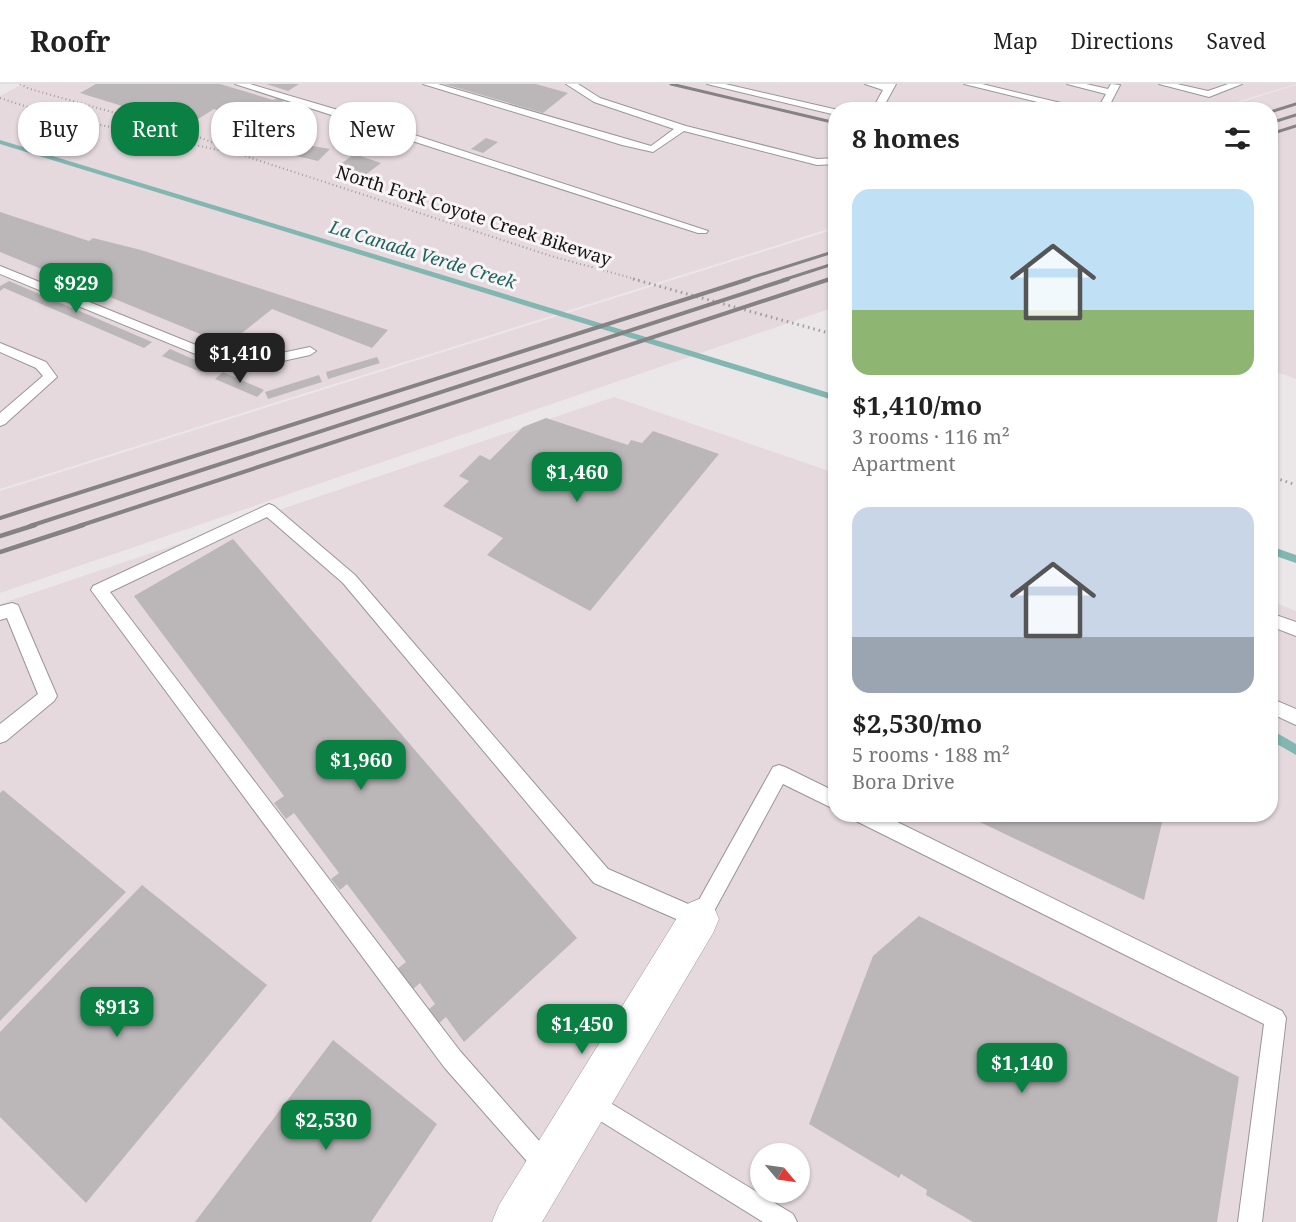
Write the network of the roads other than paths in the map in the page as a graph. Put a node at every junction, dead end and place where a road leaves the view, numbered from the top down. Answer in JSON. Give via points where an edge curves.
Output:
{"nodes":[{"id":1,"x":240,"y":84,"type":"edge"},
{"id":2,"x":428,"y":84,"type":"edge"},
{"id":3,"x":571,"y":84,"type":"edge"},
{"id":4,"x":712,"y":84,"type":"edge"},
{"id":5,"x":870,"y":84,"type":"edge"},
{"id":6,"x":969,"y":84,"type":"edge"},
{"id":7,"x":1072,"y":84,"type":"edge"},
{"id":8,"x":1164,"y":84,"type":"edge"},
{"id":9,"x":1234,"y":84,"type":"edge"},
{"id":10,"x":889,"y":86,"type":"edge"},
{"id":11,"x":1113,"y":88,"type":"edge"},
{"id":12,"x":881,"y":102,"type":"edge"},
{"id":13,"x":1049,"y":102,"type":"edge"},
{"id":14,"x":1106,"y":102,"type":"edge"},
{"id":15,"x":828,"y":110,"type":"edge"},
{"id":16,"x":682,"y":128,"type":"junction"},
{"id":17,"x":828,"y":161,"type":"edge"},
{"id":18,"x":702,"y":231,"type":"dead end"},
{"id":19,"x":0,"y":270,"type":"edge"},
{"id":20,"x":0,"y":347,"type":"edge"},
{"id":21,"x":310,"y":351,"type":"dead end"},
{"id":22,"x":0,"y":421,"type":"edge"},
{"id":23,"x":0,"y":613,"type":"edge"},
{"id":24,"x":1278,"y":622,"type":"edge"},
{"id":25,"x":1296,"y":629,"type":"edge"},
{"id":26,"x":1278,"y":709,"type":"edge"},
{"id":27,"x":1296,"y":717,"type":"edge"},
{"id":28,"x":0,"y":735,"type":"edge"},
{"id":29,"x":828,"y":798,"type":"edge"},
{"id":30,"x":877,"y":822,"type":"edge"},
{"id":31,"x":699,"y":919,"type":"junction"},
{"id":32,"x":589,"y":1101,"type":"junction"},
{"id":33,"x":549,"y":1168,"type":"junction"},
{"id":34,"x":516,"y":1222,"type":"edge"},
{"id":35,"x":785,"y":1222,"type":"edge"},
{"id":36,"x":1250,"y":1222,"type":"edge"}],
"edges":[{"from":1,"to":18,"type":"lane"},
{"from":2,"to":16,"type":"lane","via":[[653,149]]},
{"from":3,"to":16,"type":"lane","via":[[597,99]]},
{"from":4,"to":15,"type":"lane"},
{"from":5,"to":10,"type":"lane"},
{"from":6,"to":13,"type":"lane"},
{"from":7,"to":11,"type":"lane"},
{"from":8,"to":9,"type":"lane","via":[[1209,94]]},
{"from":10,"to":12,"type":"lane"},
{"from":11,"to":14,"type":"lane"},
{"from":16,"to":17,"type":"lane","via":[[817,162]]},
{"from":19,"to":21,"type":"lane","via":[[237,367]]},
{"from":20,"to":22,"type":"lane","via":[[41,365],[50,377]]},
{"from":23,"to":28,"type":"lane","via":[[12,610],[48,696]]},
{"from":24,"to":25,"type":"lane"},
{"from":26,"to":27,"type":"lane"},
{"from":29,"to":31,"type":"lane","via":[[779,773]]},
{"from":30,"to":36,"type":"lane","via":[[1275,1018]]},
{"from":31,"to":32,"type":"street"},
{"from":31,"to":33,"type":"lane","via":[[601,876],[350,579],[269,510],[99,590],[452,1059]]},
{"from":32,"to":33,"type":"street"},
{"from":32,"to":35,"type":"lane"},
{"from":33,"to":34,"type":"street"}]}
